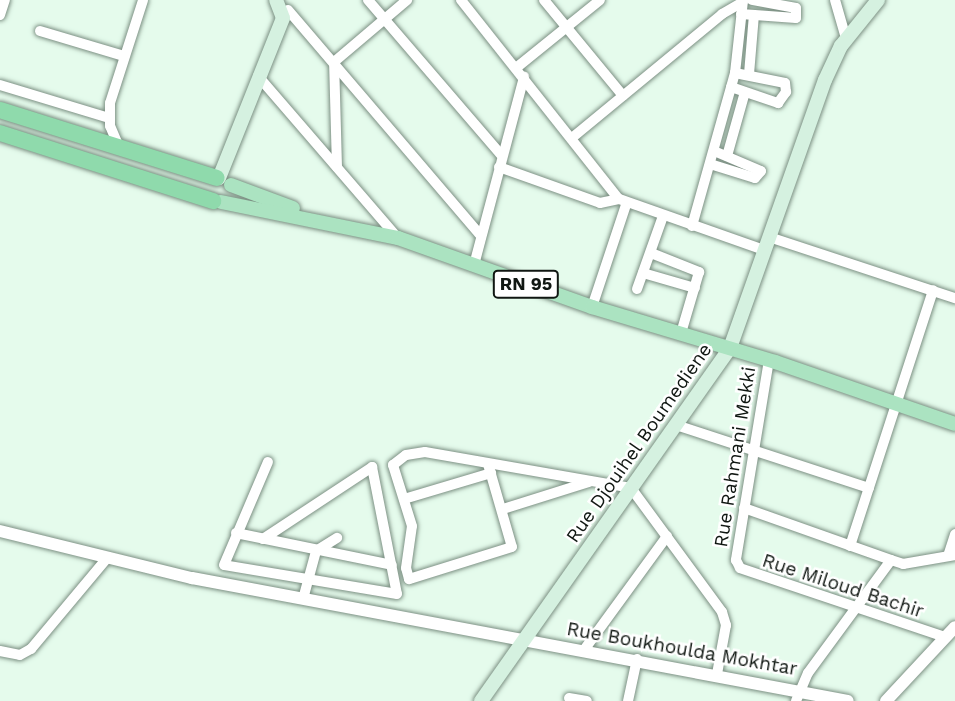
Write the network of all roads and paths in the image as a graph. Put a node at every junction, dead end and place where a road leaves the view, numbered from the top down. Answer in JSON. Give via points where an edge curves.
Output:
{"nodes":[{"id":1,"x":5,"y":0,"type":"edge"},
{"id":2,"x":143,"y":0,"type":"edge"},
{"id":3,"x":276,"y":0,"type":"edge"},
{"id":4,"x":297,"y":0,"type":"edge"},
{"id":5,"x":368,"y":0,"type":"edge"},
{"id":6,"x":407,"y":0,"type":"edge"},
{"id":7,"x":461,"y":0,"type":"edge"},
{"id":8,"x":544,"y":0,"type":"edge"},
{"id":9,"x":600,"y":0,"type":"edge"},
{"id":10,"x":835,"y":0,"type":"edge"},
{"id":11,"x":878,"y":0,"type":"edge"},
{"id":12,"x":746,"y":1,"type":"edge"},
{"id":13,"x":286,"y":14,"type":"junction"},
{"id":14,"x":741,"y":14,"type":"junction"},
{"id":15,"x":0,"y":15,"type":"edge"},
{"id":16,"x":754,"y":15,"type":"junction"},
{"id":17,"x":384,"y":19,"type":"junction"},
{"id":18,"x":566,"y":27,"type":"junction"},
{"id":19,"x":40,"y":32,"type":"dead end"},
{"id":20,"x":846,"y":38,"type":"junction"},
{"id":21,"x":124,"y":56,"type":"junction"},
{"id":22,"x":334,"y":62,"type":"junction"},
{"id":23,"x":516,"y":68,"type":"junction"},
{"id":24,"x":735,"y":73,"type":"junction"},
{"id":25,"x":749,"y":75,"type":"junction"},
{"id":26,"x":257,"y":76,"type":"junction"},
{"id":27,"x":524,"y":77,"type":"junction"},
{"id":28,"x":0,"y":85,"type":"edge"},
{"id":29,"x":731,"y":87,"type":"junction"},
{"id":30,"x":745,"y":92,"type":"junction"},
{"id":31,"x":623,"y":96,"type":"junction"},
{"id":32,"x":0,"y":110,"type":"edge"},
{"id":33,"x":109,"y":118,"type":"junction"},
{"id":34,"x":0,"y":133,"type":"edge"},
{"id":35,"x":573,"y":137,"type":"junction"},
{"id":36,"x":120,"y":148,"type":"junction"},
{"id":37,"x":714,"y":151,"type":"junction"},
{"id":38,"x":502,"y":156,"type":"junction"},
{"id":39,"x":727,"y":156,"type":"junction"},
{"id":40,"x":710,"y":164,"type":"junction"},
{"id":41,"x":337,"y":167,"type":"junction"},
{"id":42,"x":499,"y":167,"type":"junction"},
{"id":43,"x":224,"y":181,"type":"junction"},
{"id":44,"x":217,"y":202,"type":"junction"},
{"id":45,"x":622,"y":202,"type":"junction"},
{"id":46,"x":663,"y":216,"type":"junction"},
{"id":47,"x":323,"y":220,"type":"junction"},
{"id":48,"x":692,"y":226,"type":"junction"},
{"id":49,"x":481,"y":236,"type":"junction"},
{"id":50,"x":398,"y":238,"type":"junction"},
{"id":51,"x":767,"y":243,"type":"junction"},
{"id":52,"x":650,"y":253,"type":"junction"},
{"id":53,"x":474,"y":265,"type":"junction"},
{"id":54,"x":643,"y":273,"type":"junction"},
{"id":55,"x":695,"y":288,"type":"junction"},
{"id":56,"x":637,"y":289,"type":"dead end"},
{"id":57,"x":933,"y":290,"type":"junction"},
{"id":58,"x":955,"y":298,"type":"edge"},
{"id":59,"x":592,"y":307,"type":"junction"},
{"id":60,"x":681,"y":333,"type":"junction"},
{"id":61,"x":730,"y":348,"type":"junction"},
{"id":62,"x":769,"y":360,"type":"junction"},
{"id":63,"x":896,"y":404,"type":"junction"},
{"id":64,"x":955,"y":424,"type":"edge"},
{"id":65,"x":676,"y":425,"type":"junction"},
{"id":66,"x":754,"y":450,"type":"junction"},
{"id":67,"x":268,"y":462,"type":"dead end"},
{"id":68,"x":490,"y":468,"type":"junction"},
{"id":69,"x":590,"y":482,"type":"junction"},
{"id":70,"x":631,"y":488,"type":"junction"},
{"id":71,"x":869,"y":488,"type":"junction"},
{"id":72,"x":404,"y":499,"type":"junction"},
{"id":73,"x":744,"y":508,"type":"junction"},
{"id":74,"x":503,"y":509,"type":"junction"},
{"id":75,"x":0,"y":531,"type":"edge"},
{"id":76,"x":236,"y":533,"type":"junction"},
{"id":77,"x":955,"y":534,"type":"edge"},
{"id":78,"x":667,"y":536,"type":"junction"},
{"id":79,"x":337,"y":538,"type":"dead end"},
{"id":80,"x":263,"y":539,"type":"junction"},
{"id":81,"x":850,"y":546,"type":"junction"},
{"id":82,"x":316,"y":551,"type":"junction"},
{"id":83,"x":951,"y":556,"type":"edge"},
{"id":84,"x":108,"y":557,"type":"junction"},
{"id":85,"x":736,"y":560,"type":"joint"},
{"id":86,"x":891,"y":560,"type":"junction"},
{"id":87,"x":392,"y":565,"type":"junction"},
{"id":88,"x":309,"y":581,"type":"junction"},
{"id":89,"x":303,"y":598,"type":"junction"},
{"id":90,"x":857,"y":608,"type":"junction"},
{"id":91,"x":955,"y":626,"type":"edge"},
{"id":92,"x":945,"y":637,"type":"junction"},
{"id":93,"x":523,"y":641,"type":"junction"},
{"id":94,"x":584,"y":650,"type":"junction"},
{"id":95,"x":0,"y":651,"type":"edge"},
{"id":96,"x":636,"y":659,"type":"junction"},
{"id":97,"x":717,"y":674,"type":"junction"},
{"id":98,"x":901,"y":685,"type":"junction"},
{"id":99,"x":799,"y":695,"type":"edge"},
{"id":100,"x":569,"y":698,"type":"dead end"},
{"id":101,"x":836,"y":699,"type":"edge"},
{"id":102,"x":481,"y":701,"type":"edge"},
{"id":103,"x":587,"y":701,"type":"edge"},
{"id":104,"x":628,"y":701,"type":"edge"},
{"id":105,"x":848,"y":701,"type":"edge"},
{"id":106,"x":875,"y":701,"type":"edge"},
{"id":107,"x":886,"y":701,"type":"edge"}],
"edges":[{"from":1,"to":15,"type":"street"},
{"from":2,"to":21,"type":"street"},
{"from":3,"to":13,"type":"main road"},
{"from":4,"to":13,"type":"street"},
{"from":5,"to":17,"type":"street"},
{"from":6,"to":17,"type":"street"},
{"from":7,"to":23,"type":"street"},
{"from":8,"to":18,"type":"street"},
{"from":9,"to":18,"type":"street"},
{"from":10,"to":20,"type":"street"},
{"from":11,"to":20,"type":"main road","name":"Rue Djouihel Boumediene"},
{"from":12,"to":14,"type":"street"},
{"from":12,"to":16,"type":"street","via":[[797,9],[794,19]]},
{"from":12,"to":31,"type":"street"},
{"from":13,"to":22,"type":"street"},
{"from":13,"to":26,"type":"main road"},
{"from":14,"to":16,"type":"street"},
{"from":14,"to":24,"type":"street"},
{"from":16,"to":25,"type":"street"},
{"from":17,"to":22,"type":"street"},
{"from":17,"to":38,"type":"street"},
{"from":18,"to":23,"type":"street"},
{"from":18,"to":31,"type":"street"},
{"from":19,"to":21,"type":"street"},
{"from":20,"to":51,"type":"main road","name":"Rue Djouihel Boumediene","via":[[825,80]]},
{"from":21,"to":33,"type":"street"},
{"from":22,"to":41,"type":"street"},
{"from":22,"to":49,"type":"street"},
{"from":23,"to":27,"type":"street"},
{"from":24,"to":25,"type":"street"},
{"from":24,"to":29,"type":"street"},
{"from":25,"to":30,"type":"street","via":[[785,83],[786,92],[780,103]]},
{"from":26,"to":41,"type":"street"},
{"from":26,"to":43,"type":"main road"},
{"from":27,"to":35,"type":"street"},
{"from":27,"to":38,"type":"street"},
{"from":28,"to":33,"type":"street"},
{"from":29,"to":30,"type":"street"},
{"from":29,"to":37,"type":"street"},
{"from":30,"to":39,"type":"street"},
{"from":31,"to":35,"type":"street"},
{"from":32,"to":36,"type":"highway","number":"RN 95"},
{"from":33,"to":36,"type":"street"},
{"from":34,"to":44,"type":"highway","number":"RN 95"},
{"from":35,"to":45,"type":"street"},
{"from":36,"to":43,"type":"highway","number":"RN 95"},
{"from":37,"to":39,"type":"street"},
{"from":37,"to":40,"type":"street"},
{"from":38,"to":42,"type":"street"},
{"from":39,"to":40,"type":"street","via":[[760,167],[758,177]]},
{"from":40,"to":48,"type":"street"},
{"from":41,"to":50,"type":"street"},
{"from":42,"to":45,"type":"street","via":[[600,203]]},
{"from":42,"to":49,"type":"street"},
{"from":43,"to":44,"type":"main road","via":[[231,196]]},
{"from":43,"to":44,"type":"main road","via":[[208,187]]},
{"from":43,"to":47,"type":"main road","number":"RN 95"},
{"from":44,"to":47,"type":"main road","number":"RN 95"},
{"from":45,"to":46,"type":"street"},
{"from":45,"to":59,"type":"street"},
{"from":46,"to":48,"type":"street"},
{"from":46,"to":52,"type":"street"},
{"from":47,"to":50,"type":"main road","number":"RN 95"},
{"from":48,"to":51,"type":"street"},
{"from":49,"to":53,"type":"street"},
{"from":50,"to":53,"type":"main road","number":"RN 95"},
{"from":51,"to":57,"type":"street"},
{"from":51,"to":61,"type":"main road","name":"Rue Djouihel Boumediene"},
{"from":52,"to":54,"type":"street"},
{"from":52,"to":55,"type":"street","via":[[698,270]]},
{"from":53,"to":59,"type":"main road","number":"RN 95"},
{"from":54,"to":55,"type":"street"},
{"from":54,"to":56,"type":"street"},
{"from":55,"to":60,"type":"street"},
{"from":57,"to":58,"type":"street"},
{"from":57,"to":63,"type":"street"},
{"from":59,"to":60,"type":"main road","number":"RN 95"},
{"from":60,"to":61,"type":"main road","number":"RN 95"},
{"from":61,"to":62,"type":"main road"},
{"from":61,"to":65,"type":"main road","name":"Rue Djouihel Boumediene"},
{"from":62,"to":63,"type":"main road"},
{"from":62,"to":66,"type":"street","name":"Rue Rahmani Mekki"},
{"from":63,"to":64,"type":"main road"},
{"from":63,"to":71,"type":"street"},
{"from":65,"to":66,"type":"street"},
{"from":65,"to":70,"type":"main road","name":"Rue Djouihel Boumediene"},
{"from":66,"to":71,"type":"street"},
{"from":66,"to":73,"type":"street","name":"Rue Rahmani Mekki"},
{"from":67,"to":76,"type":"street"},
{"from":68,"to":69,"type":"street"},
{"from":68,"to":72,"type":"street"},
{"from":68,"to":72,"type":"street","via":[[425,452],[409,454],[393,465]]},
{"from":68,"to":74,"type":"street"},
{"from":69,"to":70,"type":"street"},
{"from":69,"to":74,"type":"street"},
{"from":70,"to":78,"type":"street"},
{"from":70,"to":93,"type":"main road","name":"Rue Djouihel Boumediene"},
{"from":71,"to":81,"type":"street"},
{"from":72,"to":74,"type":"street","via":[[412,526],[406,573],[412,579],[510,548]]},
{"from":73,"to":81,"type":"street"},
{"from":73,"to":85,"type":"street","name":"Rue Rahmani Mekki"},
{"from":75,"to":84,"type":"street","name":"Rue Boukhoulda Mokhtar"},
{"from":76,"to":80,"type":"street"},
{"from":76,"to":88,"type":"street","via":[[225,566]]},
{"from":77,"to":83,"type":"street"},
{"from":78,"to":94,"type":"street"},
{"from":78,"to":97,"type":"street","via":[[725,618]]},
{"from":79,"to":82,"type":"street"},
{"from":80,"to":82,"type":"street"},
{"from":80,"to":87,"type":"street","via":[[372,467]]},
{"from":81,"to":86,"type":"street"},
{"from":82,"to":87,"type":"street"},
{"from":82,"to":88,"type":"street"},
{"from":83,"to":86,"type":"street","via":[[903,564]]},
{"from":84,"to":89,"type":"street","name":"Rue Boukhoulda Mokhtar"},
{"from":84,"to":95,"type":"street","via":[[31,649],[20,655]]},
{"from":85,"to":90,"type":"street","name":"Rue Miloud Bachir","via":[[744,571]]},
{"from":86,"to":90,"type":"street"},
{"from":87,"to":88,"type":"street","via":[[394,596]]},
{"from":88,"to":89,"type":"street"},
{"from":89,"to":93,"type":"street","name":"Rue Boukhoulda Mokhtar"},
{"from":90,"to":92,"type":"street","name":"Rue Miloud Bachir"},
{"from":90,"to":99,"type":"street"},
{"from":91,"to":92,"type":"street"},
{"from":92,"to":98,"type":"street"},
{"from":93,"to":94,"type":"street","name":"Rue Boukhoulda Mokhtar"},
{"from":93,"to":102,"type":"main road","name":"Rue Djouihel Boumediene"},
{"from":94,"to":96,"type":"street","name":"Rue Boukhoulda Mokhtar"},
{"from":96,"to":97,"type":"street","name":"Rue Boukhoulda Mokhtar"},
{"from":96,"to":104,"type":"street"},
{"from":97,"to":99,"type":"street","name":"Rue Boukhoulda Mokhtar"},
{"from":98,"to":106,"type":"street"},
{"from":98,"to":107,"type":"street"},
{"from":99,"to":101,"type":"street","name":"Rue Boukhoulda Mokhtar"},
{"from":100,"to":103,"type":"street"},
{"from":101,"to":105,"type":"street","name":"Rue Boukhoulda Mokhtar"}]}
